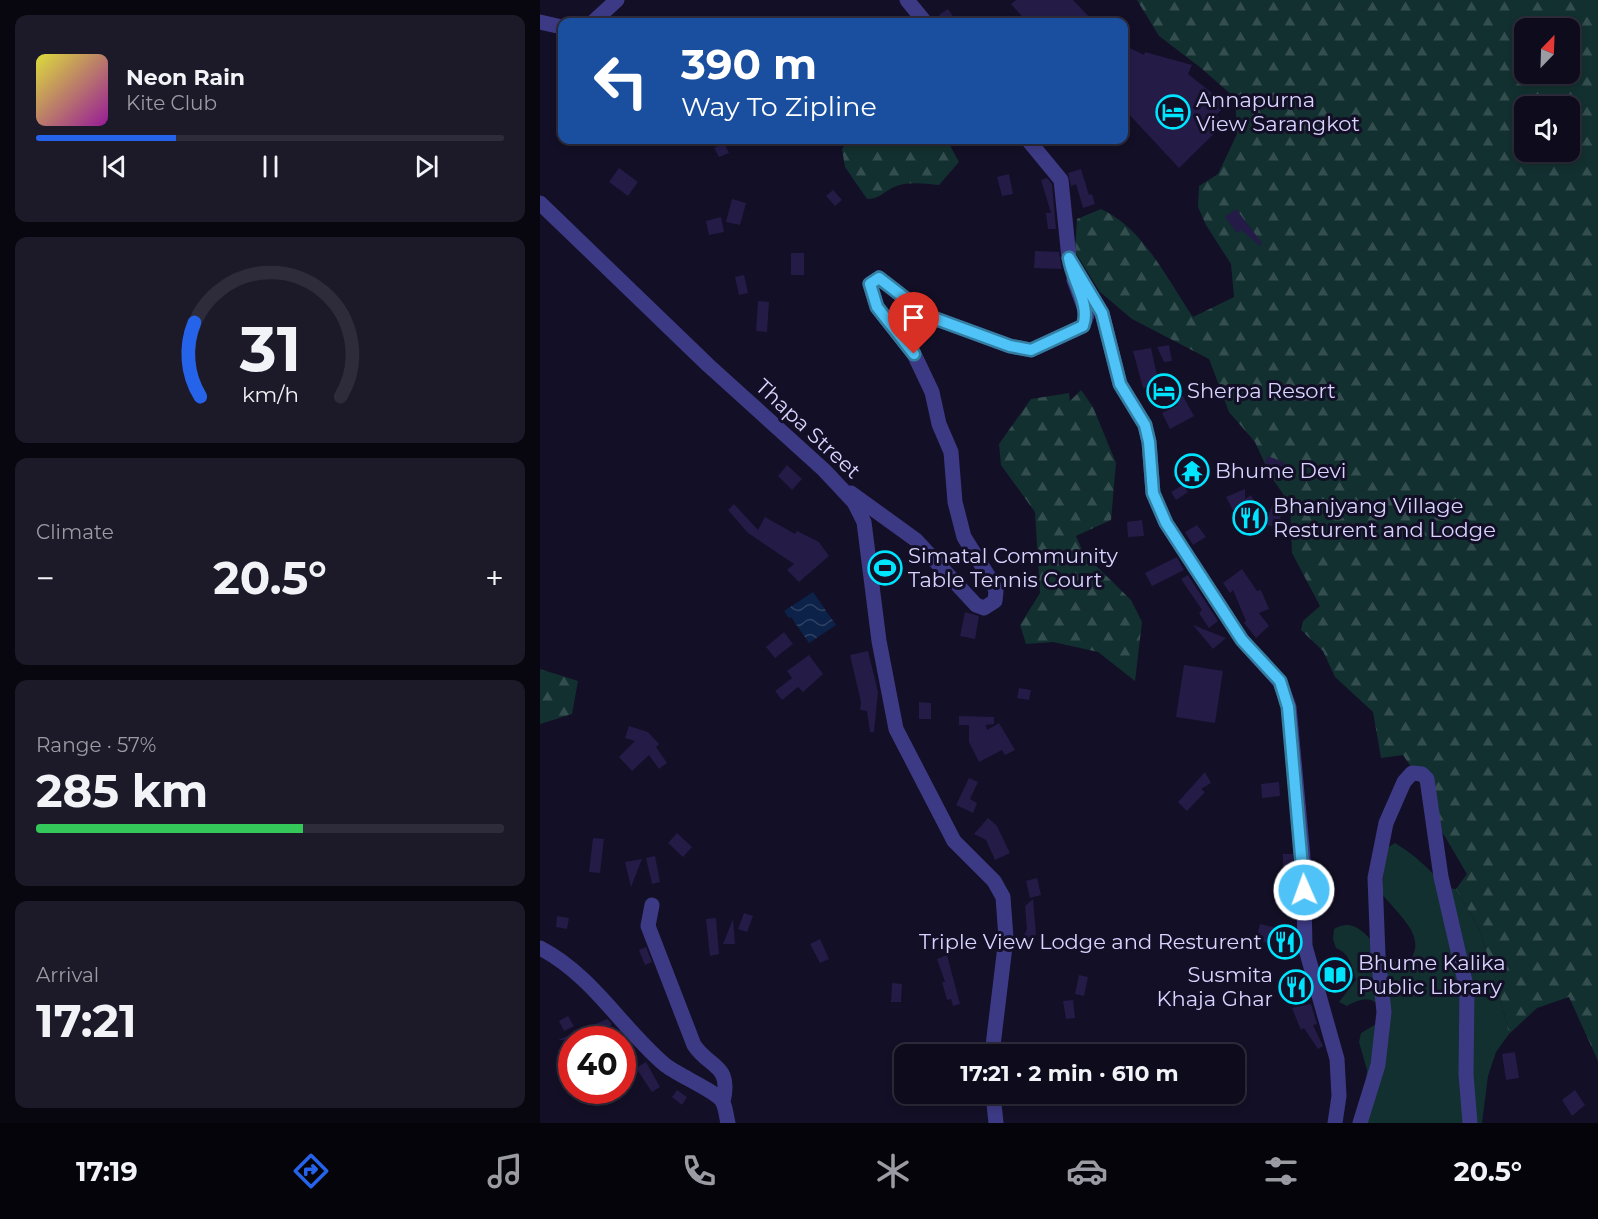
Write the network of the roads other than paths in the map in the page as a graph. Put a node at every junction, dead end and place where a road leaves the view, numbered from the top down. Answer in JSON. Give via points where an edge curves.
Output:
{"nodes":[{"id":1,"x":617,"y":0,"type":"edge"},
{"id":2,"x":907,"y":0,"type":"edge"},
{"id":3,"x":597,"y":18,"type":"edge"},
{"id":4,"x":923,"y":18,"type":"edge"},
{"id":5,"x":540,"y":22,"type":"edge"},
{"id":6,"x":558,"y":26,"type":"edge"},
{"id":7,"x":1031,"y":144,"type":"edge"},
{"id":8,"x":540,"y":203,"type":"edge"},
{"id":9,"x":1069,"y":258,"type":"junction"},
{"id":10,"x":838,"y":484,"type":"junction"},
{"id":11,"x":652,"y":905,"type":"dead end"},
{"id":12,"x":540,"y":948,"type":"edge"},
{"id":13,"x":993,"y":1044,"type":"edge"},
{"id":14,"x":723,"y":1102,"type":"junction"},
{"id":15,"x":994,"y":1104,"type":"edge"},
{"id":16,"x":728,"y":1123,"type":"edge"},
{"id":17,"x":996,"y":1123,"type":"edge"},
{"id":18,"x":1335,"y":1123,"type":"edge"},
{"id":19,"x":1360,"y":1123,"type":"edge"},
{"id":20,"x":1470,"y":1123,"type":"edge"}],
"edges":[{"from":1,"to":3,"type":"street"},
{"from":2,"to":4,"type":"street"},
{"from":5,"to":6,"type":"street"},
{"from":7,"to":9,"type":"street","via":[[1061,180]]},
{"from":8,"to":10,"type":"street","name":"Thapa Street","via":[[708,366]]},
{"from":9,"to":10,"type":"street","via":[[1087,315],[1083,326],[1031,350],[928,316],[879,278],[870,284],[877,307],[914,354],[932,392],[951,452],[955,501],[964,537],[992,582],[995,601],[984,608],[976,604],[916,540]]},
{"from":9,"to":18,"type":"street","via":[[1102,313],[1120,384],[1145,425],[1153,493],[1166,523],[1242,640],[1280,681],[1284,692],[1303,857],[1305,946],[1337,1059],[1339,1096]]},
{"from":10,"to":13,"type":"street","name":"Thapa Street","via":[[854,502],[864,522],[879,641],[896,729],[954,841],[994,881],[1003,897],[1006,938]]},
{"from":11,"to":14,"type":"street","via":[[648,926],[694,1045],[720,1069],[726,1082]]},
{"from":12,"to":14,"type":"street","via":[[601,996],[662,1063]]},
{"from":14,"to":16,"type":"street"},
{"from":15,"to":17,"type":"street"},
{"from":19,"to":20,"type":"street","via":[[1378,1065],[1384,1012],[1375,878],[1386,823],[1412,773],[1427,779],[1441,877],[1467,990]]}]}
